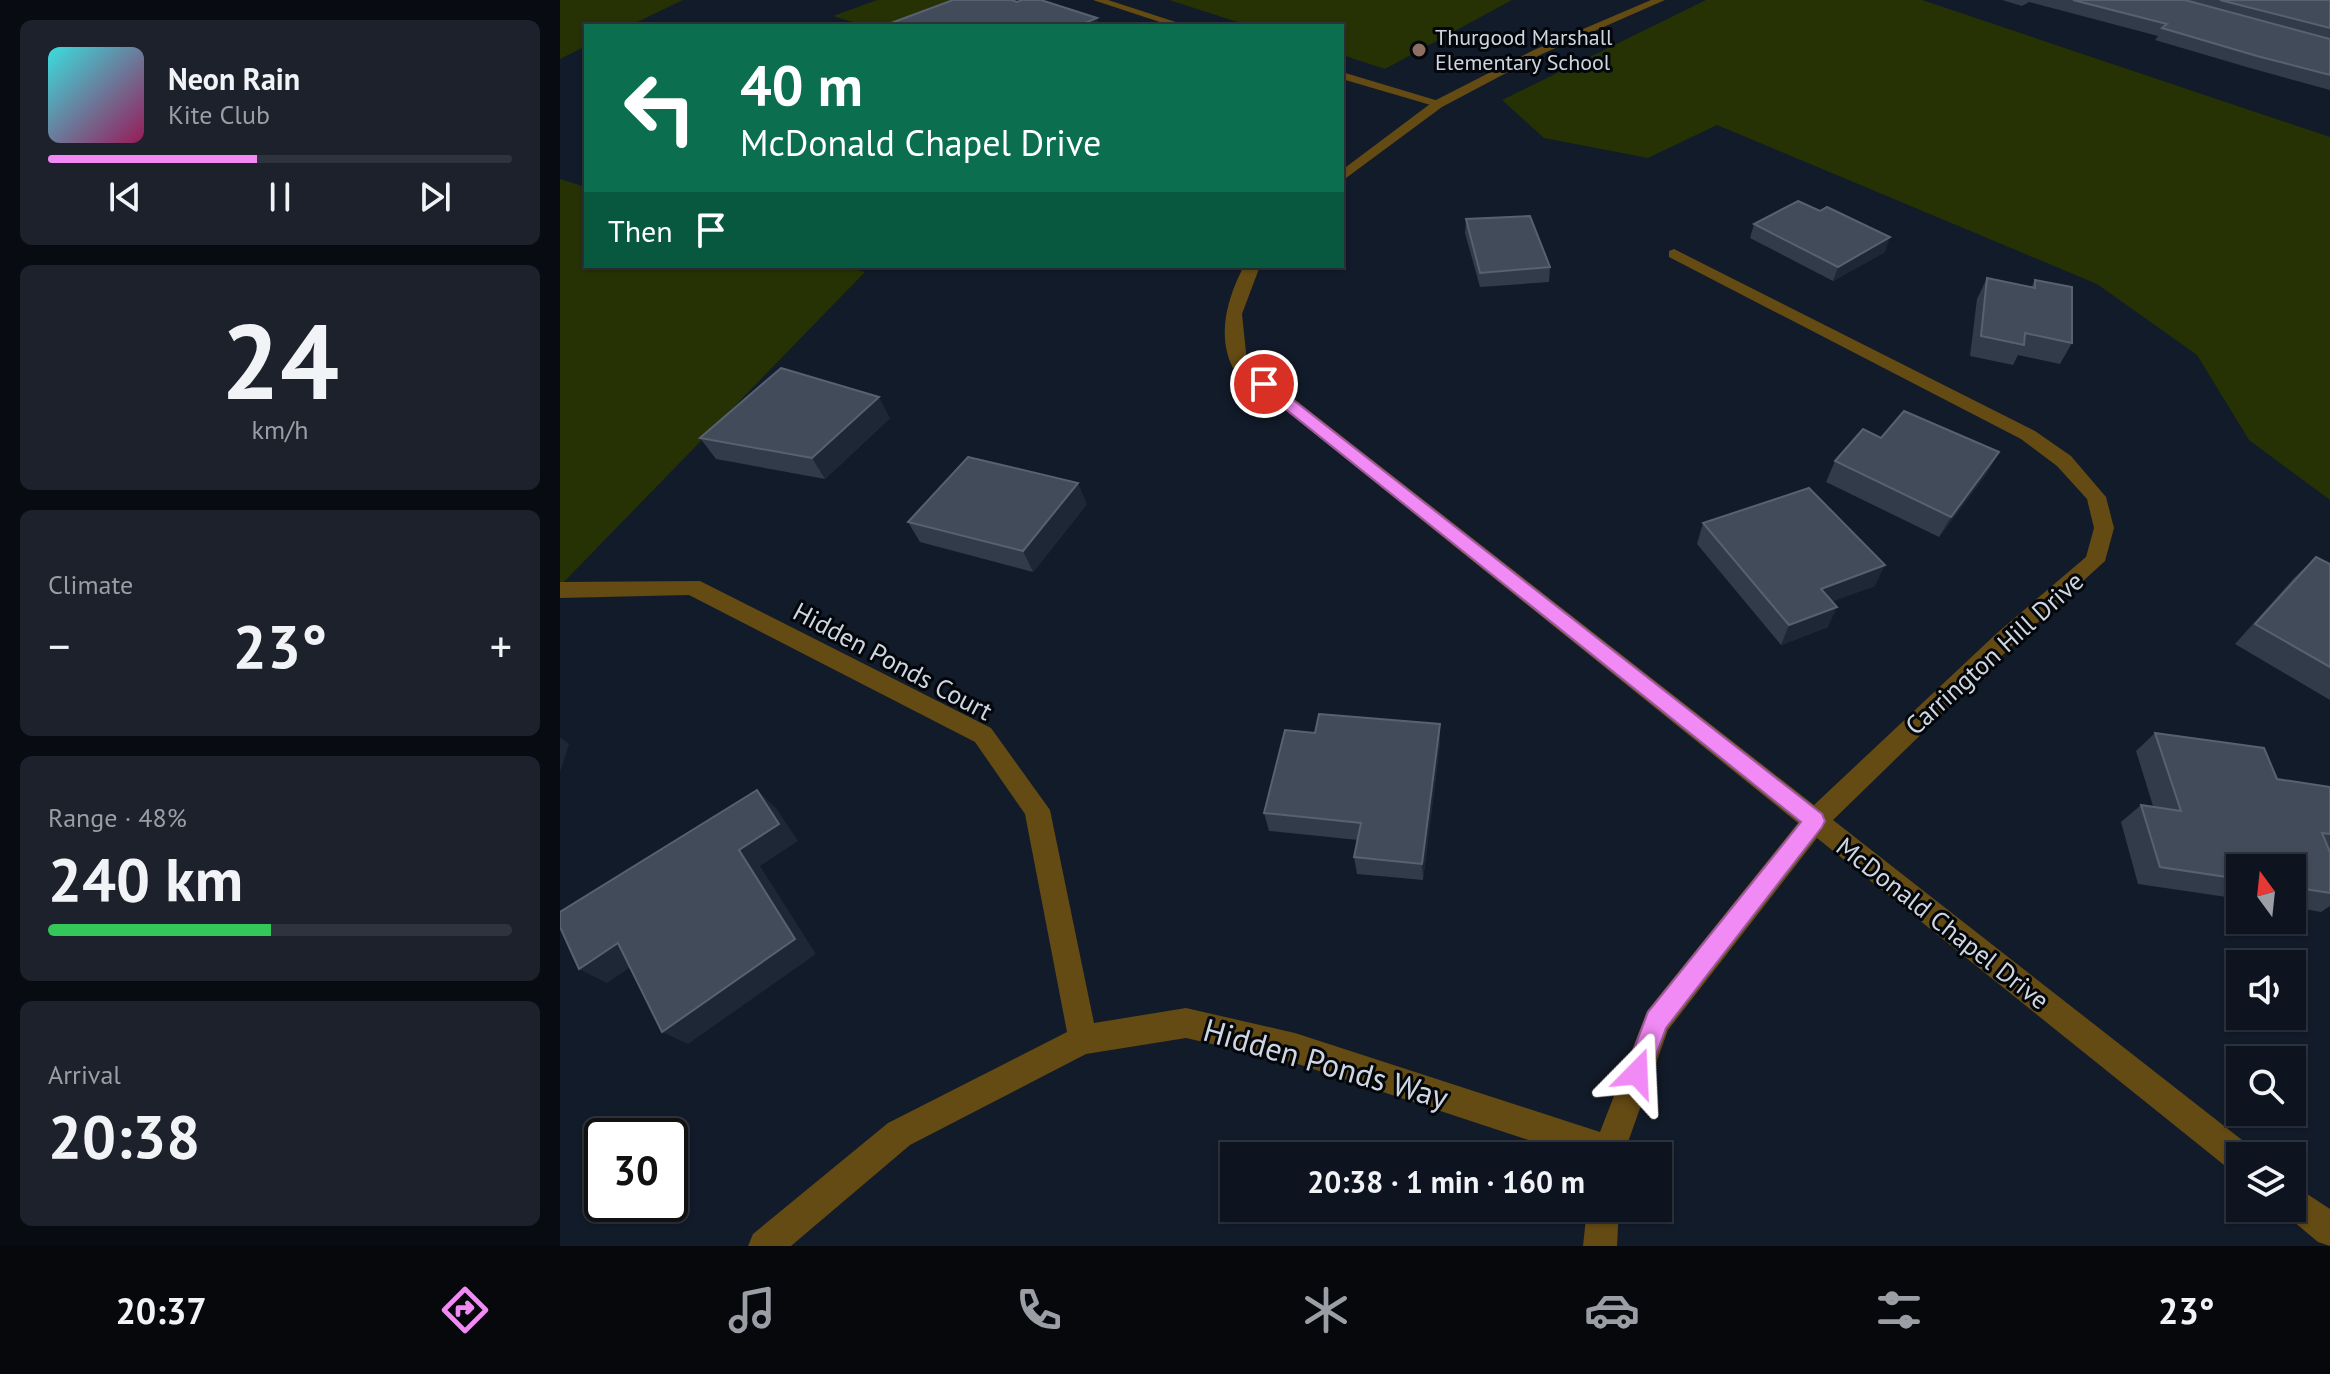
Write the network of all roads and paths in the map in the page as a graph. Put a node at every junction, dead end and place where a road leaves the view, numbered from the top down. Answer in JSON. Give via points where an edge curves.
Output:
{"nodes":[{"id":1,"x":1098,"y":0,"type":"edge"},
{"id":2,"x":1660,"y":0,"type":"edge"},
{"id":3,"x":1176,"y":24,"type":"edge"},
{"id":4,"x":1344,"y":76,"type":"edge"},
{"id":5,"x":1438,"y":104,"type":"junction"},
{"id":6,"x":1348,"y":166,"type":"edge"},
{"id":7,"x":1674,"y":254,"type":"dead end"},
{"id":8,"x":1251,"y":268,"type":"edge"},
{"id":9,"x":560,"y":590,"type":"edge"},
{"id":10,"x":1815,"y":821,"type":"junction"},
{"id":11,"x":1083,"y":1040,"type":"junction"},
{"id":12,"x":1574,"y":1142,"type":"edge"},
{"id":13,"x":1611,"y":1142,"type":"edge"},
{"id":14,"x":2226,"y":1147,"type":"edge"},
{"id":15,"x":2306,"y":1211,"type":"edge"},
{"id":16,"x":1602,"y":1222,"type":"edge"},
{"id":17,"x":2330,"y":1230,"type":"edge"},
{"id":18,"x":765,"y":1246,"type":"edge"},
{"id":19,"x":1600,"y":1246,"type":"edge"}],
"edges":[{"from":1,"to":3,"type":"lane"},
{"from":2,"to":5,"type":"street","via":[[1538,52]]},
{"from":4,"to":5,"type":"lane"},
{"from":5,"to":6,"type":"street"},
{"from":7,"to":10,"type":"street","name":"Carrington Hill Drive","via":[[2028,435],[2064,461],[2096,497],[2104,528],[2095,561],[2005,639]]},
{"from":8,"to":10,"type":"street","name":"McDonald Chapel Drive","via":[[1236,293],[1233,339],[1239,364]]},
{"from":9,"to":11,"type":"street","name":"Hidden Ponds Court","via":[[692,587],[983,735],[1037,810]]},
{"from":10,"to":13,"type":"street","name":"Carrington Hill Drive","via":[[1657,1021]]},
{"from":10,"to":14,"type":"street","name":"McDonald Chapel Drive"},
{"from":11,"to":12,"type":"street","name":"Hidden Ponds Way","via":[[1186,1023],[1295,1048]]},
{"from":11,"to":18,"type":"street","name":"Hidden Ponds Way","via":[[899,1134]]},
{"from":15,"to":17,"type":"street"},
{"from":16,"to":19,"type":"street"}]}
